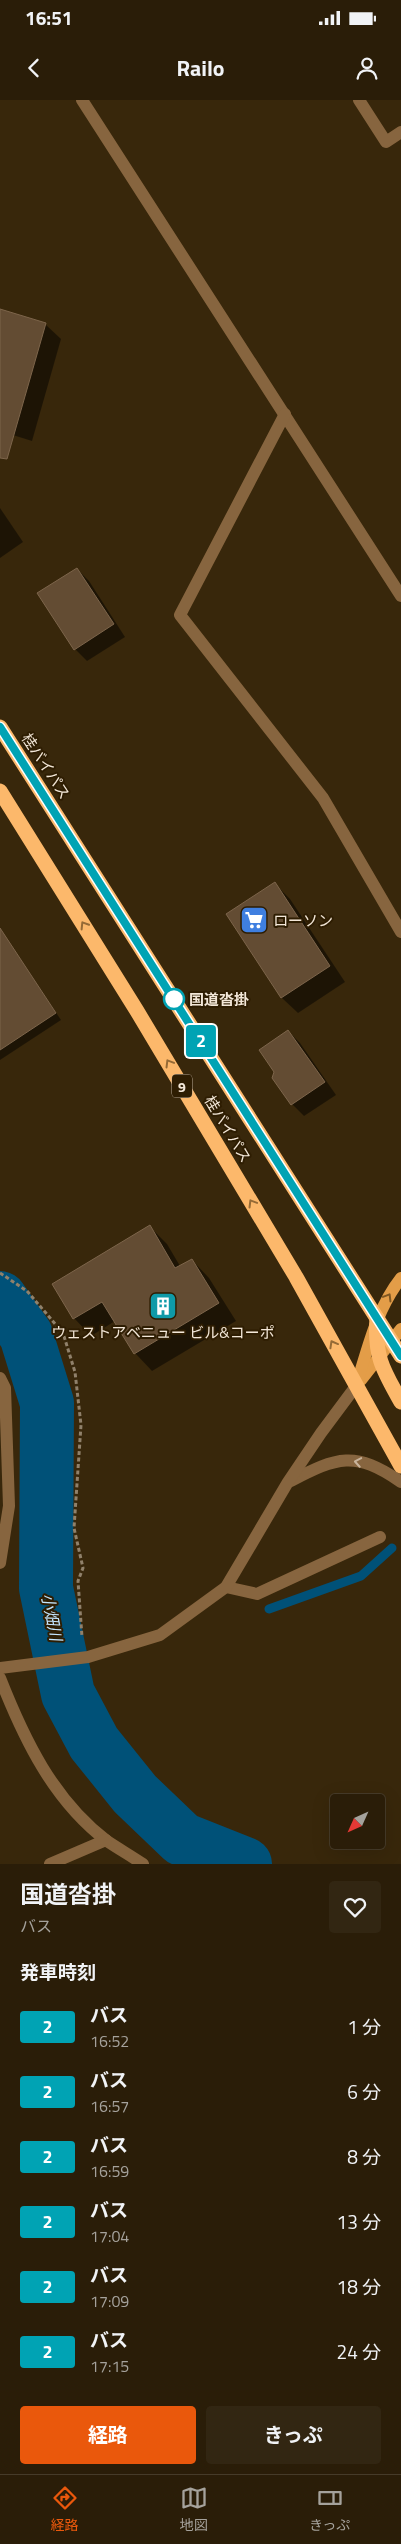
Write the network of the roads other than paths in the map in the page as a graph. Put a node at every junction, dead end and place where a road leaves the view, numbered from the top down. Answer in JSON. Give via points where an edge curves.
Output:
{"nodes":[{"id":1,"x":82,"y":100,"type":"edge"},
{"id":2,"x":359,"y":100,"type":"edge"},
{"id":3,"x":401,"y":132,"type":"edge"},
{"id":4,"x":285,"y":414,"type":"junction"},
{"id":5,"x":401,"y":596,"type":"edge"},
{"id":6,"x":0,"y":727,"type":"edge"},
{"id":7,"x":0,"y":791,"type":"edge"},
{"id":8,"x":401,"y":932,"type":"edge"},
{"id":9,"x":401,"y":1278,"type":"edge"},
{"id":10,"x":377,"y":1318,"type":"junction"},
{"id":11,"x":401,"y":1329,"type":"edge"},
{"id":12,"x":392,"y":1341,"type":"junction"},
{"id":13,"x":401,"y":1356,"type":"edge"},
{"id":14,"x":379,"y":1358,"type":"junction"},
{"id":15,"x":0,"y":1378,"type":"edge"},
{"id":16,"x":356,"y":1386,"type":"junction"},
{"id":17,"x":401,"y":1402,"type":"edge"},
{"id":18,"x":401,"y":1466,"type":"edge"},
{"id":19,"x":288,"y":1482,"type":"junction"},
{"id":20,"x":401,"y":1482,"type":"edge"},
{"id":21,"x":380,"y":1536,"type":"dead end"},
{"id":22,"x":0,"y":1563,"type":"edge"},
{"id":23,"x":226,"y":1587,"type":"junction"},
{"id":24,"x":2,"y":1672,"type":"edge"},
{"id":25,"x":106,"y":1840,"type":"junction"},
{"id":26,"x":50,"y":1864,"type":"edge"},
{"id":27,"x":143,"y":1864,"type":"edge"}],
"edges":[{"from":1,"to":4,"type":"street"},
{"from":2,"to":3,"type":"street","via":[[386,142]]},
{"from":4,"to":5,"type":"street"},
{"from":4,"to":8,"type":"street","via":[[180,615],[324,798]]},
{"from":6,"to":10,"type":"highway","name":"桂バイパス"},
{"from":16,"to":7,"type":"highway","name":"桂バイパス","number":"9","one_way":true,"via":[[296,1277],[153,1037]]},
{"from":10,"to":9,"type":"main road","one_way":true},
{"from":10,"to":12,"type":"highway","name":"桂バイパス"},
{"from":10,"to":14,"type":"highway","via":[[375,1343]]},
{"from":10,"to":16,"type":"main road"},
{"from":11,"to":12,"type":"main road"},
{"from":12,"to":13,"type":"highway","name":"桂バイパス"},
{"from":12,"to":14,"type":"main road"},
{"from":14,"to":16,"type":"main road"},
{"from":14,"to":17,"type":"highway"},
{"from":15,"to":22,"type":"street","via":[[5,1388],[9,1506]]},
{"from":16,"to":18,"type":"highway","name":"桂バイパス","number":"9"},
{"from":16,"to":19,"type":"street"},
{"from":20,"to":19,"type":"street","one_way":true,"via":[[378,1467],[356,1460],[326,1462]]},
{"from":19,"to":23,"type":"street"},
{"from":21,"to":23,"type":"street","via":[[257,1594]]},
{"from":23,"to":24,"type":"street","via":[[160,1634],[88,1657]]},
{"from":24,"to":25,"type":"street","via":[[19,1726],[44,1771],[70,1805]]},
{"from":25,"to":26,"type":"street"},
{"from":25,"to":27,"type":"street"}]}
